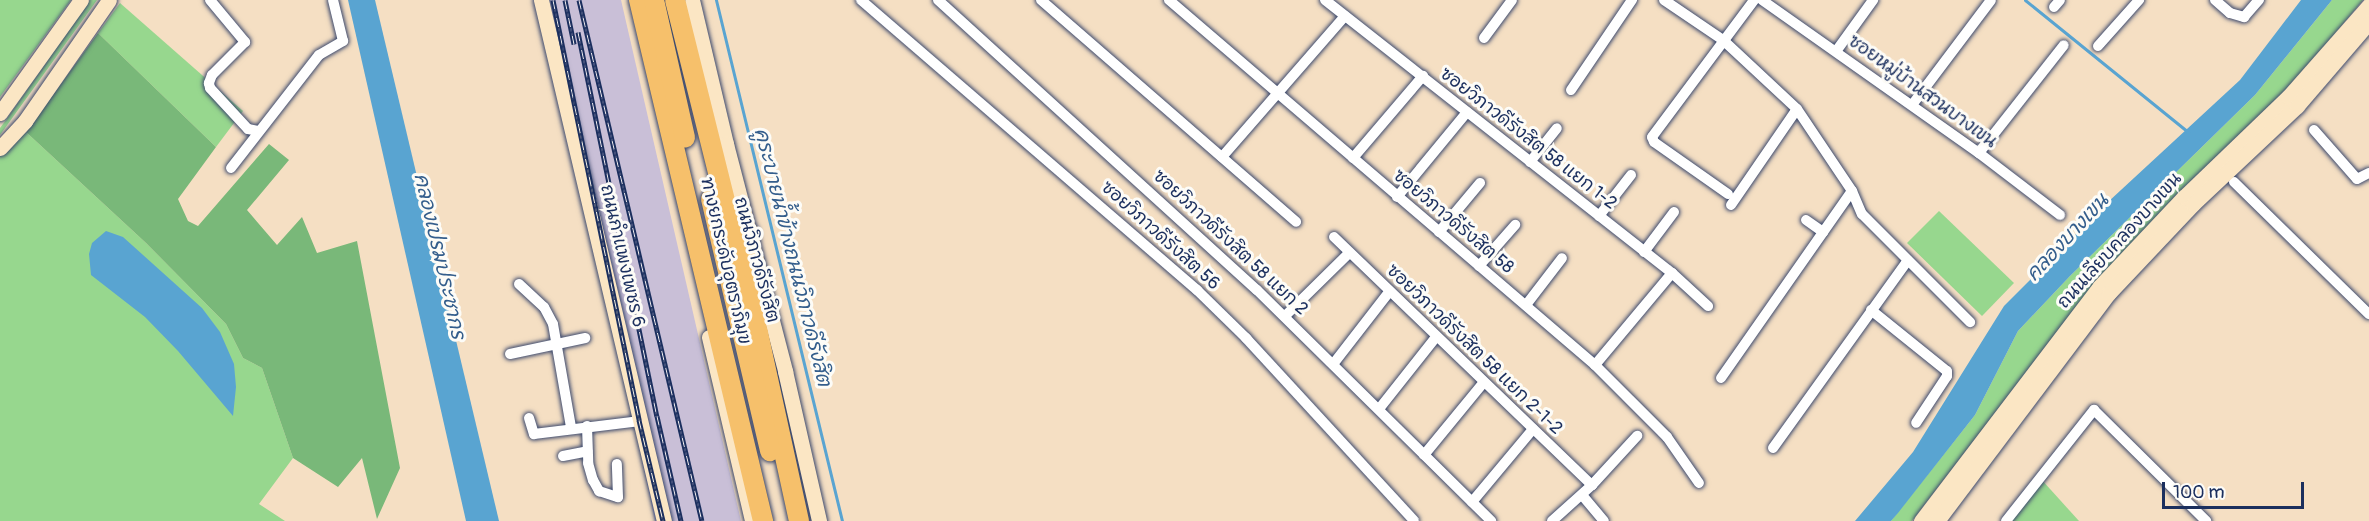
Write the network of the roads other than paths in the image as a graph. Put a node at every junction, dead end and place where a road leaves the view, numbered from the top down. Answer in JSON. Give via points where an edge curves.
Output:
{"nodes":[{"id":1,"x":81,"y":0,"type":"edge"},
{"id":2,"x":109,"y":0,"type":"edge"},
{"id":3,"x":210,"y":0,"type":"edge"},
{"id":4,"x":333,"y":0,"type":"edge"},
{"id":5,"x":541,"y":0,"type":"edge"},
{"id":6,"x":629,"y":0,"type":"edge"},
{"id":7,"x":639,"y":0,"type":"edge"},
{"id":8,"x":654,"y":0,"type":"edge"},
{"id":9,"x":667,"y":0,"type":"edge"},
{"id":10,"x":675,"y":0,"type":"edge"},
{"id":11,"x":692,"y":0,"type":"edge"},
{"id":12,"x":861,"y":0,"type":"edge"},
{"id":13,"x":938,"y":0,"type":"edge"},
{"id":14,"x":1041,"y":0,"type":"edge"},
{"id":15,"x":1169,"y":0,"type":"edge"},
{"id":16,"x":1324,"y":0,"type":"edge"},
{"id":17,"x":1512,"y":0,"type":"edge"},
{"id":18,"x":1632,"y":0,"type":"edge"},
{"id":19,"x":1664,"y":0,"type":"edge"},
{"id":20,"x":1754,"y":0,"type":"edge"},
{"id":21,"x":1762,"y":0,"type":"edge"},
{"id":22,"x":1873,"y":0,"type":"edge"},
{"id":23,"x":1991,"y":0,"type":"edge"},
{"id":24,"x":2139,"y":0,"type":"edge"},
{"id":25,"x":2215,"y":0,"type":"edge"},
{"id":26,"x":2259,"y":0,"type":"edge"},
{"id":27,"x":2369,"y":4,"type":"edge"},
{"id":28,"x":1345,"y":16,"type":"junction"},
{"id":29,"x":2369,"y":22,"type":"edge"},
{"id":30,"x":1484,"y":38,"type":"dead end"},
{"id":31,"x":1723,"y":40,"type":"junction"},
{"id":32,"x":2064,"y":45,"type":"dead end"},
{"id":33,"x":2098,"y":46,"type":"dead end"},
{"id":34,"x":1837,"y":50,"type":"junction"},
{"id":35,"x":1423,"y":76,"type":"junction"},
{"id":36,"x":1571,"y":90,"type":"dead end"},
{"id":37,"x":1278,"y":93,"type":"junction"},
{"id":38,"x":1912,"y":105,"type":"junction"},
{"id":39,"x":1797,"y":109,"type":"junction"},
{"id":40,"x":1,"y":111,"type":"edge"},
{"id":41,"x":1467,"y":112,"type":"junction"},
{"id":42,"x":1557,"y":128,"type":"dead end"},
{"id":43,"x":2314,"y":130,"type":"dead end"},
{"id":44,"x":258,"y":131,"type":"junction"},
{"id":45,"x":0,"y":148,"type":"edge"},
{"id":46,"x":1978,"y":153,"type":"junction"},
{"id":47,"x":1222,"y":158,"type":"junction"},
{"id":48,"x":1353,"y":158,"type":"junction"},
{"id":49,"x":1530,"y":162,"type":"junction"},
{"id":50,"x":231,"y":168,"type":"dead end"},
{"id":51,"x":2369,"y":173,"type":"edge"},
{"id":52,"x":1631,"y":175,"type":"dead end"},
{"id":53,"x":2234,"y":182,"type":"dead end"},
{"id":54,"x":1480,"y":183,"type":"dead end"},
{"id":55,"x":1852,"y":191,"type":"junction"},
{"id":56,"x":1397,"y":196,"type":"junction"},
{"id":57,"x":1674,"y":212,"type":"dead end"},
{"id":58,"x":2060,"y":215,"type":"dead end"},
{"id":59,"x":1599,"y":216,"type":"junction"},
{"id":60,"x":1806,"y":220,"type":"dead end"},
{"id":61,"x":1296,"y":222,"type":"dead end"},
{"id":62,"x":1515,"y":225,"type":"dead end"},
{"id":63,"x":1439,"y":232,"type":"junction"},
{"id":64,"x":1823,"y":232,"type":"junction"},
{"id":65,"x":749,"y":233,"type":"junction"},
{"id":66,"x":1334,"y":237,"type":"dead end"},
{"id":67,"x":2144,"y":248,"type":"junction"},
{"id":68,"x":1644,"y":252,"type":"junction"},
{"id":69,"x":1349,"y":253,"type":"junction"},
{"id":70,"x":691,"y":257,"type":"junction"},
{"id":71,"x":1562,"y":258,"type":"dead end"},
{"id":72,"x":1908,"y":260,"type":"junction"},
{"id":73,"x":1479,"y":266,"type":"junction"},
{"id":74,"x":1672,"y":273,"type":"junction"},
{"id":75,"x":519,"y":284,"type":"dead end"},
{"id":76,"x":1389,"y":292,"type":"junction"},
{"id":77,"x":1526,"y":305,"type":"junction"},
{"id":78,"x":1708,"y":306,"type":"dead end"},
{"id":79,"x":1871,"y":310,"type":"junction"},
{"id":80,"x":2369,"y":314,"type":"edge"},
{"id":81,"x":1285,"y":316,"type":"junction"},
{"id":82,"x":1970,"y":322,"type":"dead end"},
{"id":83,"x":758,"y":333,"type":"junction"},
{"id":84,"x":1436,"y":337,"type":"junction"},
{"id":85,"x":585,"y":338,"type":"dead end"},
{"id":86,"x":719,"y":341,"type":"junction"},
{"id":87,"x":556,"y":344,"type":"junction"},
{"id":88,"x":510,"y":354,"type":"dead end"},
{"id":89,"x":1334,"y":363,"type":"junction"},
{"id":90,"x":1595,"y":365,"type":"junction"},
{"id":91,"x":1721,"y":378,"type":"dead end"},
{"id":92,"x":1484,"y":382,"type":"junction"},
{"id":93,"x":1379,"y":409,"type":"junction"},
{"id":94,"x":530,"y":418,"type":"dead end"},
{"id":95,"x":640,"y":421,"type":"junction"},
{"id":96,"x":1916,"y":423,"type":"dead end"},
{"id":97,"x":586,"y":426,"type":"junction"},
{"id":98,"x":571,"y":427,"type":"junction"},
{"id":99,"x":1533,"y":429,"type":"junction"},
{"id":100,"x":1637,"y":436,"type":"dead end"},
{"id":101,"x":1773,"y":448,"type":"dead end"},
{"id":102,"x":588,"y":451,"type":"junction"},
{"id":103,"x":1424,"y":455,"type":"junction"},
{"id":104,"x":563,"y":456,"type":"dead end"},
{"id":105,"x":617,"y":464,"type":"dead end"},
{"id":106,"x":1699,"y":483,"type":"dead end"},
{"id":107,"x":1592,"y":485,"type":"junction"},
{"id":108,"x":1582,"y":495,"type":"junction"},
{"id":109,"x":1472,"y":502,"type":"junction"},
{"id":110,"x":664,"y":521,"type":"edge"},
{"id":111,"x":752,"y":521,"type":"edge"},
{"id":112,"x":763,"y":521,"type":"edge"},
{"id":113,"x":773,"y":521,"type":"edge"},
{"id":114,"x":787,"y":521,"type":"edge"},
{"id":115,"x":799,"y":521,"type":"edge"},
{"id":116,"x":819,"y":521,"type":"edge"},
{"id":117,"x":1414,"y":521,"type":"edge"},
{"id":118,"x":1491,"y":521,"type":"edge"},
{"id":119,"x":1552,"y":521,"type":"edge"},
{"id":120,"x":1604,"y":521,"type":"edge"},
{"id":121,"x":1921,"y":521,"type":"edge"},
{"id":122,"x":1937,"y":521,"type":"edge"},
{"id":123,"x":2006,"y":521,"type":"edge"},
{"id":124,"x":2206,"y":521,"type":"edge"}],
"edges":[{"from":1,"to":40,"type":"main road"},
{"from":2,"to":45,"type":"main road","via":[[25,121]]},
{"from":3,"to":44,"type":"street","via":[[245,42],[212,75],[210,88],[248,129]]},
{"from":4,"to":44,"type":"street","via":[[343,40],[319,56],[266,127]]},
{"from":5,"to":95,"type":"main road","name":"ถนนกำแพงเพชร 6"},
{"from":6,"to":70,"type":"main road"},
{"from":7,"to":86,"type":"highway"},
{"from":8,"to":113,"type":"highway","name":"ทางยกระดับอุตราภิมุข"},
{"from":9,"to":114,"type":"highway","name":"ทางยกระดับอุตราภิมุข"},
{"from":10,"to":83,"type":"highway","name":"ถนนวิภาวดีรังสิต"},
{"from":11,"to":65,"type":"main road","name":"ถนนวิภาวดีรังสิต"},
{"from":12,"to":117,"type":"street","name":"ซอยวิภาวดีรังสิต 56","via":[[1197,290]]},
{"from":13,"to":81,"type":"street","name":"ซอยวิภาวดีรังสิต 58 แยก 2"},
{"from":14,"to":47,"type":"street"},
{"from":15,"to":37,"type":"street","name":"ซอยวิภาวดีรังสิต 58"},
{"from":16,"to":28,"type":"street","name":"ซอยวิภาวดีรังสิต 58 แยก 1-2"},
{"from":17,"to":30,"type":"street"},
{"from":18,"to":36,"type":"street"},
{"from":19,"to":31,"type":"street"},
{"from":20,"to":31,"type":"street"},
{"from":21,"to":34,"type":"street","name":"ซอยหมู่บ้านสวนบางเขน"},
{"from":22,"to":34,"type":"street"},
{"from":23,"to":38,"type":"street"},
{"from":24,"to":33,"type":"street"},
{"from":25,"to":26,"type":"street","via":[[2230,13],[2244,17]]},
{"from":27,"to":67,"type":"main road","name":"ถนนเลียบคลองบางเขน","via":[[2288,97]]},
{"from":28,"to":35,"type":"street","name":"ซอยวิภาวดีรังสิต 58 แยก 1-2"},
{"from":28,"to":37,"type":"street"},
{"from":29,"to":67,"type":"main road","name":"ถนนเลียบคลองบางเขน","via":[[2297,106]]},
{"from":31,"to":39,"type":"street"},
{"from":31,"to":39,"type":"street","via":[[1652,137],[1654,142],[1730,199]]},
{"from":32,"to":46,"type":"street"},
{"from":34,"to":38,"type":"street","name":"ซอยหมู่บ้านสวนบางเขน"},
{"from":35,"to":41,"type":"street","name":"ซอยวิภาวดีรังสิต 58 แยก 1-2"},
{"from":35,"to":48,"type":"street"},
{"from":37,"to":47,"type":"street"},
{"from":37,"to":48,"type":"street","name":"ซอยวิภาวดีรังสิต 58"},
{"from":38,"to":46,"type":"street","name":"ซอยหมู่บ้านสวนบางเขน"},
{"from":39,"to":55,"type":"street"},
{"from":41,"to":49,"type":"street","name":"ซอยวิภาวดีรังสิต 58 แยก 1-2"},
{"from":41,"to":56,"type":"street"},
{"from":42,"to":49,"type":"street"},
{"from":43,"to":51,"type":"street","via":[[2357,179]]},
{"from":44,"to":50,"type":"street"},
{"from":46,"to":58,"type":"street","name":"ซอยหมู่บ้านสวนบางเขน"},
{"from":47,"to":61,"type":"street"},
{"from":48,"to":56,"type":"street","name":"ซอยวิภาวดีรังสิต 58"},
{"from":49,"to":59,"type":"street","name":"ซอยวิภาวดีรังสิต 58 แยก 1-2"},
{"from":52,"to":59,"type":"street"},
{"from":53,"to":80,"type":"street"},
{"from":54,"to":63,"type":"street"},
{"from":55,"to":64,"type":"street"},
{"from":55,"to":72,"type":"street","via":[[1862,214]]},
{"from":56,"to":63,"type":"street","name":"ซอยวิภาวดีรังสิต 58"},
{"from":57,"to":68,"type":"street"},
{"from":59,"to":68,"type":"street","name":"ซอยวิภาวดีรังสิต 58 แยก 1-2"},
{"from":60,"to":64,"type":"street"},
{"from":62,"to":73,"type":"street"},
{"from":63,"to":73,"type":"street","name":"ซอยวิภาวดีรังสิต 58"},
{"from":64,"to":91,"type":"street"},
{"from":65,"to":83,"type":"highway"},
{"from":65,"to":116,"type":"main road","name":"ถนนวิภาวดีรังสิต"},
{"from":66,"to":69,"type":"street","name":"ซอยวิภาวดีรังสิต 58 แยก 2-1-2"},
{"from":67,"to":121,"type":"main road","name":"ถนนเลียบคลองบางเขน","via":[[2100,286]]},
{"from":67,"to":122,"type":"main road","name":"ถนนเลียบคลองบางเขน"},
{"from":68,"to":74,"type":"street","name":"ซอยวิภาวดีรังสิต 58 แยก 1-2"},
{"from":69,"to":76,"type":"street","name":"ซอยวิภาวดีรังสิต 58 แยก 2-1-2"},
{"from":69,"to":81,"type":"street"},
{"from":70,"to":86,"type":"highway"},
{"from":70,"to":111,"type":"main road"},
{"from":71,"to":77,"type":"street"},
{"from":72,"to":79,"type":"street"},
{"from":72,"to":82,"type":"street"},
{"from":73,"to":77,"type":"street","name":"ซอยวิภาวดีรังสิต 58"},
{"from":74,"to":78,"type":"street","name":"ซอยวิภาวดีรังสิต 58 แยก 1-2"},
{"from":74,"to":90,"type":"street"},
{"from":75,"to":87,"type":"street","via":[[543,307],[553,324]]},
{"from":76,"to":84,"type":"street","name":"ซอยวิภาวดีรังสิต 58 แยก 2-1-2"},
{"from":76,"to":89,"type":"street"},
{"from":77,"to":90,"type":"street","name":"ซอยวิภาวดีรังสิต 58"},
{"from":79,"to":96,"type":"street","via":[[1947,371]]},
{"from":79,"to":101,"type":"street"},
{"from":81,"to":89,"type":"street","name":"ซอยวิภาวดีรังสิต 58 แยก 2"},
{"from":83,"to":115,"type":"highway","name":"ถนนวิภาวดีรังสิต"},
{"from":84,"to":92,"type":"street","name":"ซอยวิภาวดีรังสิต 58 แยก 2-1-2"},
{"from":84,"to":93,"type":"street"},
{"from":85,"to":87,"type":"street"},
{"from":86,"to":112,"type":"highway"},
{"from":87,"to":88,"type":"street"},
{"from":87,"to":98,"type":"street"},
{"from":89,"to":93,"type":"street","name":"ซอยวิภาวดีรังสิต 58 แยก 2"},
{"from":90,"to":106,"type":"street","name":"ซอยวิภาวดีรังสิต 58","via":[[1667,437]]},
{"from":92,"to":99,"type":"street","name":"ซอยวิภาวดีรังสิต 58 แยก 2-1-2"},
{"from":92,"to":103,"type":"street"},
{"from":93,"to":103,"type":"street","name":"ซอยวิภาวดีรังสิต 58 แยก 2"},
{"from":94,"to":98,"type":"street","via":[[534,434]]},
{"from":95,"to":97,"type":"street"},
{"from":95,"to":110,"type":"main road","name":"ถนนกำแพงเพชร 6"},
{"from":97,"to":98,"type":"street"},
{"from":97,"to":102,"type":"street"},
{"from":99,"to":107,"type":"street","name":"ซอยวิภาวดีรังสิต 58 แยก 2-1-2"},
{"from":99,"to":109,"type":"street"},
{"from":100,"to":107,"type":"street"},
{"from":102,"to":104,"type":"street"},
{"from":102,"to":105,"type":"street","via":[[592,480],[599,491],[618,497]]},
{"from":103,"to":109,"type":"street","name":"ซอยวิภาวดีรังสิต 58 แยก 2"},
{"from":107,"to":108,"type":"street"},
{"from":108,"to":119,"type":"street"},
{"from":108,"to":120,"type":"street"},
{"from":109,"to":118,"type":"street","name":"ซอยวิภาวดีรังสิต 58 แยก 2"},
{"from":123,"to":124,"type":"street","via":[[2094,410]]}]}
